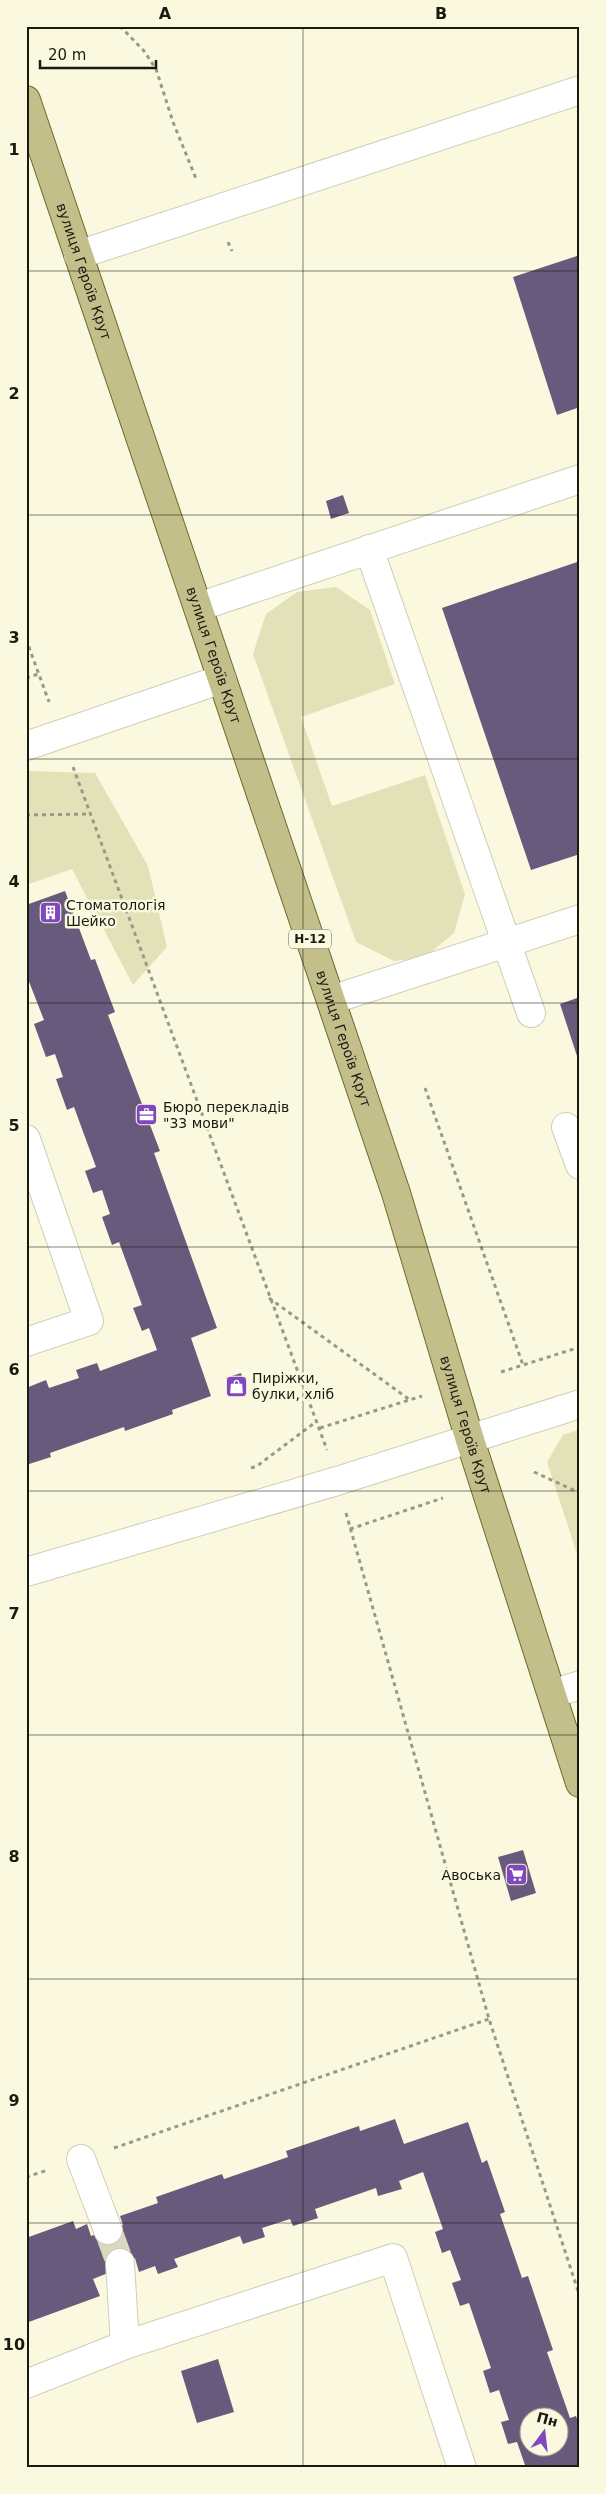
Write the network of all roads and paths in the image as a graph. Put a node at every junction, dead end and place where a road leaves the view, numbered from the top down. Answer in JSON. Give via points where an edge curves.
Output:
{"nodes":[{"id":1,"x":120,"y":26,"type":"edge"},
{"id":2,"x":580,"y":90,"type":"edge"},
{"id":3,"x":26,"y":100,"type":"edge"},
{"id":4,"x":213,"y":210,"type":"junction"},
{"id":5,"x":232,"y":251,"type":"dead end"},
{"id":6,"x":78,"y":255,"type":"junction"},
{"id":7,"x":580,"y":479,"type":"edge"},
{"id":8,"x":369,"y":550,"type":"junction"},
{"id":9,"x":198,"y":607,"type":"junction"},
{"id":10,"x":38,"y":674,"type":"dead end"},
{"id":11,"x":26,"y":678,"type":"edge"},
{"id":12,"x":222,"y":680,"type":"junction"},
{"id":13,"x":26,"y":746,"type":"edge"},
{"id":14,"x":90,"y":814,"type":"dead end"},
{"id":15,"x":26,"y":815,"type":"edge"},
{"id":16,"x":580,"y":919,"type":"edge"},
{"id":17,"x":507,"y":942,"type":"junction"},
{"id":18,"x":331,"y":1000,"type":"junction"},
{"id":19,"x":531,"y":1013,"type":"dead end"},
{"id":20,"x":425,"y":1088,"type":"dead end"},
{"id":21,"x":566,"y":1127,"type":"dead end"},
{"id":22,"x":26,"y":1139,"type":"edge"},
{"id":23,"x":580,"y":1164,"type":"edge"},
{"id":24,"x":268,"y":1298,"type":"dead end"},
{"id":25,"x":26,"y":1342,"type":"edge"},
{"id":26,"x":580,"y":1347,"type":"edge"},
{"id":27,"x":523,"y":1365,"type":"junction"},
{"id":28,"x":501,"y":1372,"type":"dead end"},
{"id":29,"x":423,"y":1396,"type":"dead end"},
{"id":30,"x":410,"y":1400,"type":"junction"},
{"id":31,"x":580,"y":1404,"type":"edge"},
{"id":32,"x":317,"y":1421,"type":"dead end"},
{"id":33,"x":320,"y":1428,"type":"dead end"},
{"id":34,"x":470,"y":1440,"type":"junction"},
{"id":35,"x":248,"y":1469,"type":"dead end"},
{"id":36,"x":534,"y":1472,"type":"dead end"},
{"id":37,"x":580,"y":1493,"type":"edge"},
{"id":38,"x":442,"y":1498,"type":"dead end"},
{"id":39,"x":350,"y":1529,"type":"dead end"},
{"id":40,"x":26,"y":1572,"type":"edge"},
{"id":41,"x":580,"y":1685,"type":"edge"},
{"id":42,"x":552,"y":1694,"type":"junction"},
{"id":43,"x":580,"y":1783,"type":"edge"},
{"id":44,"x":489,"y":2019,"type":"dead end"},
{"id":45,"x":81,"y":2159,"type":"junction"},
{"id":46,"x":26,"y":2177,"type":"edge"},
{"id":47,"x":108,"y":2230,"type":"tunnel mouth"},
{"id":48,"x":120,"y":2262,"type":"tunnel mouth"},
{"id":49,"x":125,"y":2344,"type":"junction"},
{"id":50,"x":26,"y":2384,"type":"edge"},
{"id":51,"x":462,"y":2468,"type":"edge"}],
"edges":[{"from":1,"to":4,"type":"path","via":[[156,69],[176,130]]},
{"from":2,"to":4,"type":"lane"},
{"from":3,"to":6,"type":"main road","name":"вулиця Героїв Крут","number":"Н-12"},
{"from":4,"to":5,"type":"path"},
{"from":4,"to":6,"type":"lane"},
{"from":6,"to":9,"type":"main road","name":"вулиця Героїв Крут","number":"Н-12"},
{"from":7,"to":8,"type":"lane"},
{"from":8,"to":9,"type":"lane"},
{"from":8,"to":17,"type":"lane"},
{"from":9,"to":12,"type":"main road","name":"вулиця Героїв Крут","number":"Н-12"},
{"from":10,"to":11,"type":"path"},
{"from":12,"to":13,"type":"lane"},
{"from":12,"to":18,"type":"main road","name":"вулиця Героїв Крут","number":"Н-12"},
{"from":14,"to":15,"type":"path"},
{"from":16,"to":17,"type":"lane"},
{"from":17,"to":18,"type":"lane"},
{"from":17,"to":19,"type":"lane"},
{"from":18,"to":34,"type":"main road","name":"вулиця Героїв Крут","number":"Н-12","via":[[396,1193]]},
{"from":20,"to":27,"type":"path"},
{"from":21,"to":23,"type":"lane"},
{"from":22,"to":25,"type":"lane","via":[[89,1321]]},
{"from":24,"to":30,"type":"path"},
{"from":26,"to":27,"type":"path"},
{"from":27,"to":28,"type":"path"},
{"from":29,"to":30,"type":"path"},
{"from":30,"to":33,"type":"path"},
{"from":31,"to":34,"type":"lane"},
{"from":32,"to":35,"type":"path","via":[[257,1466]]},
{"from":34,"to":40,"type":"lane"},
{"from":34,"to":42,"type":"main road","name":"вулиця Героїв Крут","number":"Н-12"},
{"from":36,"to":37,"type":"path"},
{"from":38,"to":39,"type":"path"},
{"from":41,"to":42,"type":"lane"},
{"from":42,"to":43,"type":"main road","name":"вулиця Героїв Крут","number":"Н-12"},
{"from":44,"to":45,"type":"path"},
{"from":45,"to":46,"type":"path"},
{"from":45,"to":47,"type":"lane"},
{"from":48,"to":49,"type":"lane"},
{"from":49,"to":50,"type":"lane"},
{"from":49,"to":51,"type":"lane","via":[[393,2258]]}]}
